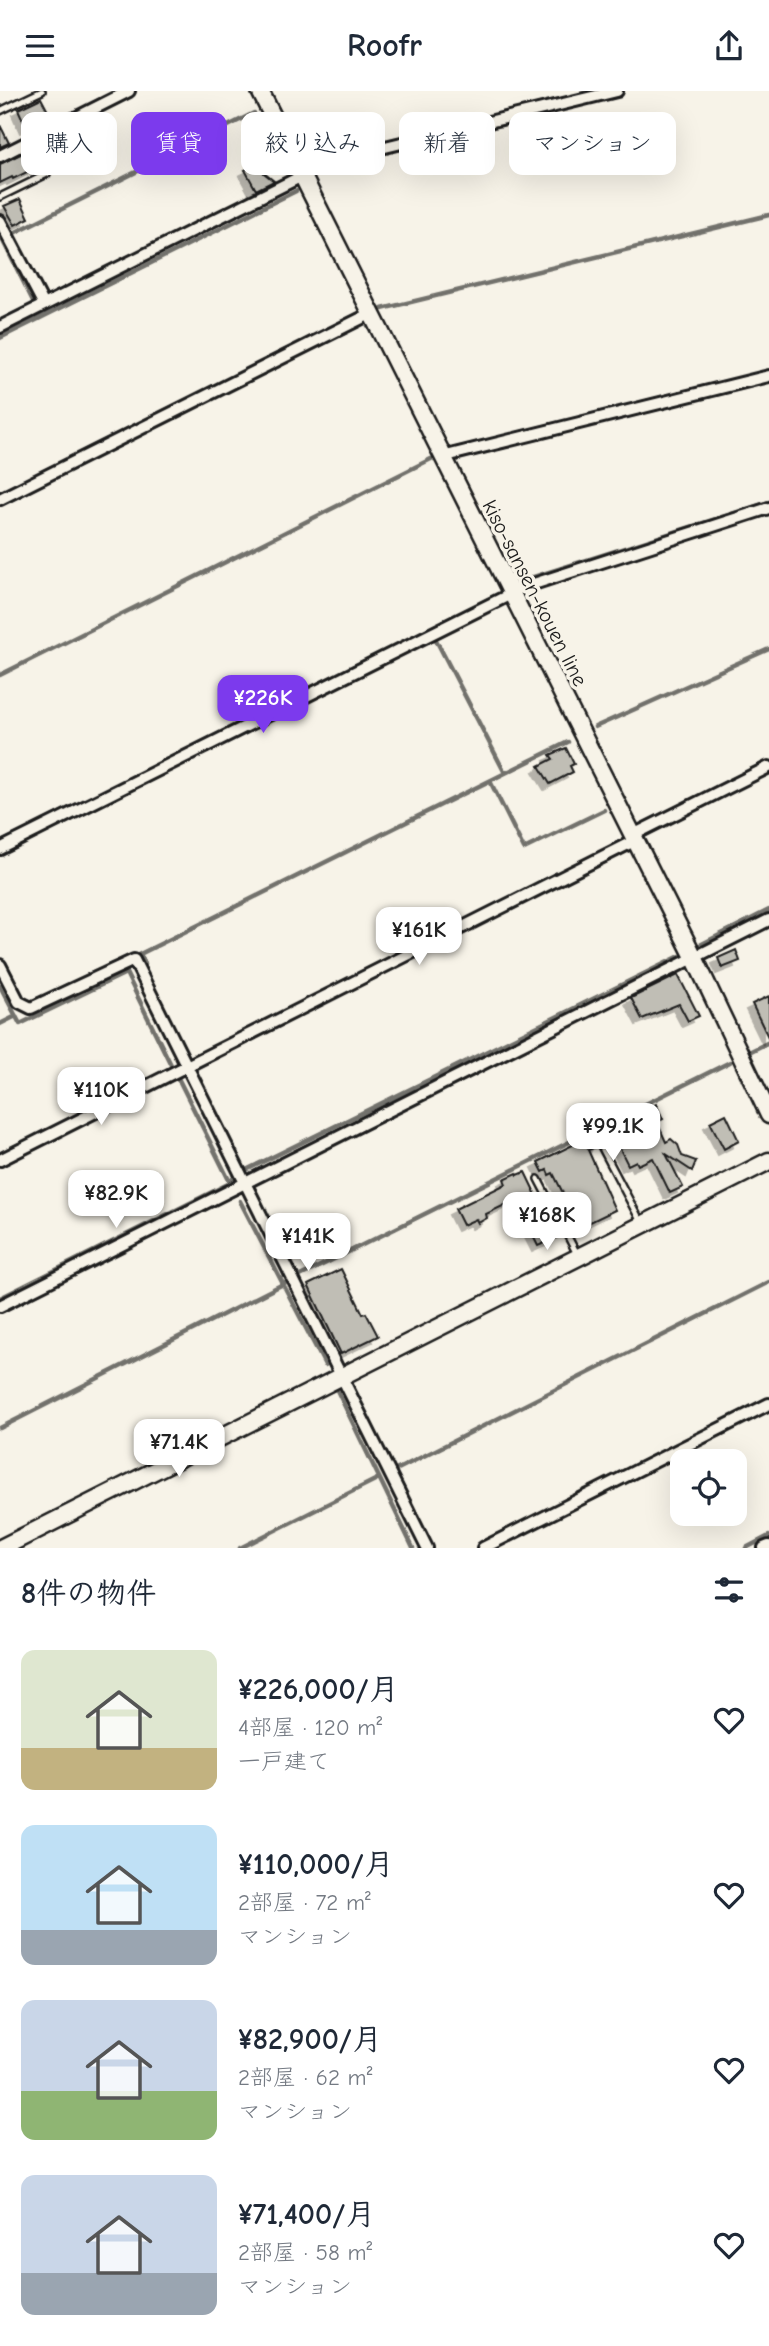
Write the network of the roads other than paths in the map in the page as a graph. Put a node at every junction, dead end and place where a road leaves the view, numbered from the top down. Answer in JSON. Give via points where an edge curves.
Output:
{"nodes":[{"id":1,"x":42,"y":91,"type":"edge"},
{"id":2,"x":129,"y":91,"type":"edge"},
{"id":3,"x":260,"y":91,"type":"edge"},
{"id":4,"x":618,"y":91,"type":"edge"},
{"id":5,"x":0,"y":111,"type":"edge"},
{"id":6,"x":270,"y":112,"type":"edge"},
{"id":7,"x":385,"y":150,"type":"edge"},
{"id":8,"x":0,"y":156,"type":"edge"},
{"id":9,"x":45,"y":175,"type":"edge"},
{"id":10,"x":294,"y":175,"type":"edge"},
{"id":11,"x":301,"y":175,"type":"edge"},
{"id":12,"x":0,"y":197,"type":"edge"},
{"id":13,"x":0,"y":221,"type":"edge"},
{"id":14,"x":44,"y":305,"type":"junction"},
{"id":15,"x":370,"y":314,"type":"junction"},
{"id":16,"x":0,"y":327,"type":"edge"},
{"id":17,"x":769,"y":376,"type":"edge"},
{"id":18,"x":442,"y":457,"type":"junction"},
{"id":19,"x":0,"y":499,"type":"edge"},
{"id":20,"x":769,"y":508,"type":"edge"},
{"id":21,"x":512,"y":592,"type":"junction"},
{"id":22,"x":769,"y":767,"type":"edge"},
{"id":23,"x":634,"y":837,"type":"junction"},
{"id":24,"x":0,"y":849,"type":"edge"},
{"id":25,"x":769,"y":920,"type":"edge"},
{"id":26,"x":694,"y":957,"type":"junction"},
{"id":27,"x":0,"y":965,"type":"edge"},
{"id":28,"x":188,"y":1066,"type":"junction"},
{"id":29,"x":769,"y":1115,"type":"edge"},
{"id":30,"x":601,"y":1146,"type":"dead end"},
{"id":31,"x":0,"y":1160,"type":"edge"},
{"id":32,"x":769,"y":1161,"type":"edge"},
{"id":33,"x":538,"y":1179,"type":"dead end"},
{"id":34,"x":246,"y":1182,"type":"junction"},
{"id":35,"x":642,"y":1225,"type":"junction"},
{"id":36,"x":579,"y":1257,"type":"junction"},
{"id":37,"x":0,"y":1306,"type":"edge"},
{"id":38,"x":341,"y":1377,"type":"junction"},
{"id":39,"x":769,"y":1404,"type":"edge"},
{"id":40,"x":769,"y":1546,"type":"edge"},
{"id":41,"x":1,"y":1548,"type":"edge"},
{"id":42,"x":427,"y":1548,"type":"edge"},
{"id":43,"x":483,"y":1548,"type":"edge"},
{"id":44,"x":764,"y":1548,"type":"edge"}],
"edges":[{"from":1,"to":5,"type":"lane"},
{"from":2,"to":8,"type":"street"},
{"from":3,"to":6,"type":"main road","name":"kiso-sansen-kouen line"},
{"from":4,"to":7,"type":"street"},
{"from":9,"to":12,"type":"lane"},
{"from":10,"to":14,"type":"street"},
{"from":11,"to":15,"type":"main road","name":"kiso-sansen-kouen line"},
{"from":13,"to":14,"type":"street"},
{"from":14,"to":16,"type":"street"},
{"from":15,"to":18,"type":"main road","name":"kiso-sansen-kouen line"},
{"from":15,"to":19,"type":"street"},
{"from":17,"to":18,"type":"street"},
{"from":18,"to":21,"type":"main road","name":"kiso-sansen-kouen line"},
{"from":20,"to":21,"type":"street"},
{"from":21,"to":23,"type":"main road","name":"kiso-sansen-kouen line"},
{"from":21,"to":24,"type":"street"},
{"from":22,"to":23,"type":"street"},
{"from":23,"to":26,"type":"main road","name":"kiso-sansen-kouen line"},
{"from":23,"to":28,"type":"street"},
{"from":25,"to":26,"type":"street"},
{"from":26,"to":29,"type":"main road","name":"kiso-sansen-kouen line"},
{"from":26,"to":34,"type":"street"},
{"from":27,"to":28,"type":"street","via":[[19,1002],[32,1008],[134,960]]},
{"from":28,"to":31,"type":"street"},
{"from":28,"to":34,"type":"street"},
{"from":30,"to":35,"type":"lane"},
{"from":32,"to":35,"type":"main road"},
{"from":33,"to":36,"type":"lane"},
{"from":34,"to":37,"type":"street"},
{"from":34,"to":38,"type":"street"},
{"from":35,"to":36,"type":"main road"},
{"from":36,"to":38,"type":"main road"},
{"from":38,"to":41,"type":"main road"},
{"from":38,"to":42,"type":"street"},
{"from":39,"to":43,"type":"street"},
{"from":40,"to":44,"type":"street"}]}
